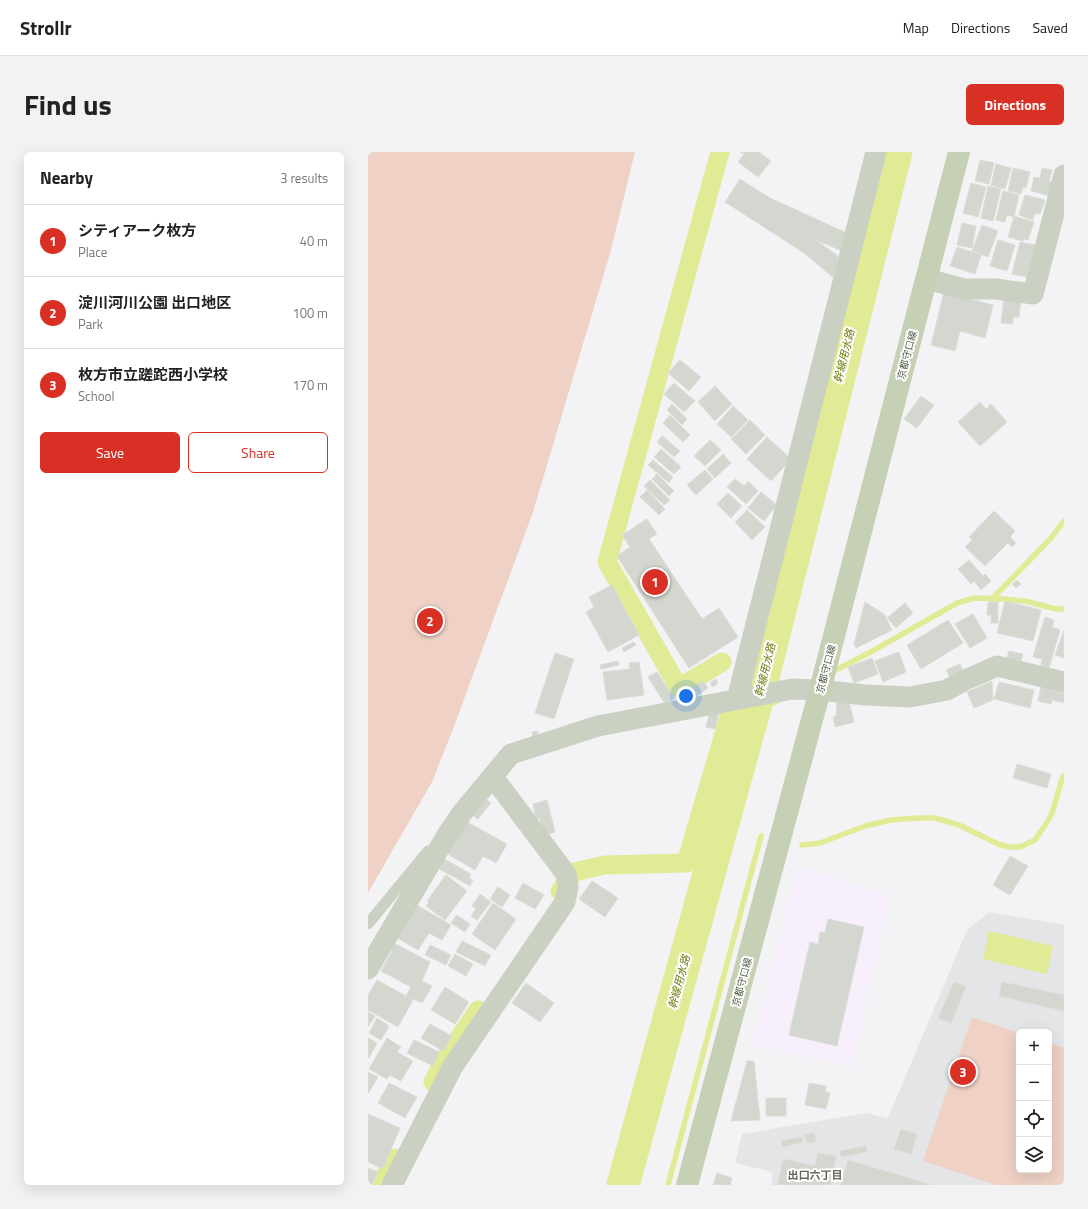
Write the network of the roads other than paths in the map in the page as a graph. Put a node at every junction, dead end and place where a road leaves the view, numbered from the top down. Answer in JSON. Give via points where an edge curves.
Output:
{"nodes":[{"id":1,"x":876,"y":152,"type":"edge"},
{"id":2,"x":959,"y":152,"type":"edge"},
{"id":3,"x":1064,"y":175,"type":"edge"},
{"id":4,"x":927,"y":279,"type":"junction"},
{"id":5,"x":1064,"y":682,"type":"edge"},
{"id":6,"x":820,"y":690,"type":"junction"},
{"id":7,"x":737,"y":699,"type":"junction"},
{"id":8,"x":493,"y":777,"type":"junction"},
{"id":9,"x":447,"y":835,"type":"junction"},
{"id":10,"x":368,"y":924,"type":"edge"},
{"id":11,"x":368,"y":969,"type":"edge"},
{"id":12,"x":392,"y":1185,"type":"edge"},
{"id":13,"x":687,"y":1185,"type":"edge"}],
"edges":[{"from":1,"to":7,"type":"street"},
{"from":2,"to":4,"type":"main road","name":"京都守口線"},
{"from":3,"to":4,"type":"street","via":[[1033,294],[996,289],[964,289]]},
{"from":4,"to":6,"type":"main road","name":"京都守口線"},
{"from":5,"to":6,"type":"street","via":[[997,666],[947,690],[910,697]]},
{"from":6,"to":7,"type":"street","via":[[792,689]]},
{"from":6,"to":13,"type":"main road","name":"京都守口線"},
{"from":7,"to":8,"type":"street","via":[[598,726],[558,738],[511,754]]},
{"from":8,"to":9,"type":"street"},
{"from":8,"to":12,"type":"street","via":[[567,880],[565,902],[453,1066]]},
{"from":9,"to":10,"type":"lane","via":[[430,848]]},
{"from":9,"to":11,"type":"street"}]}
